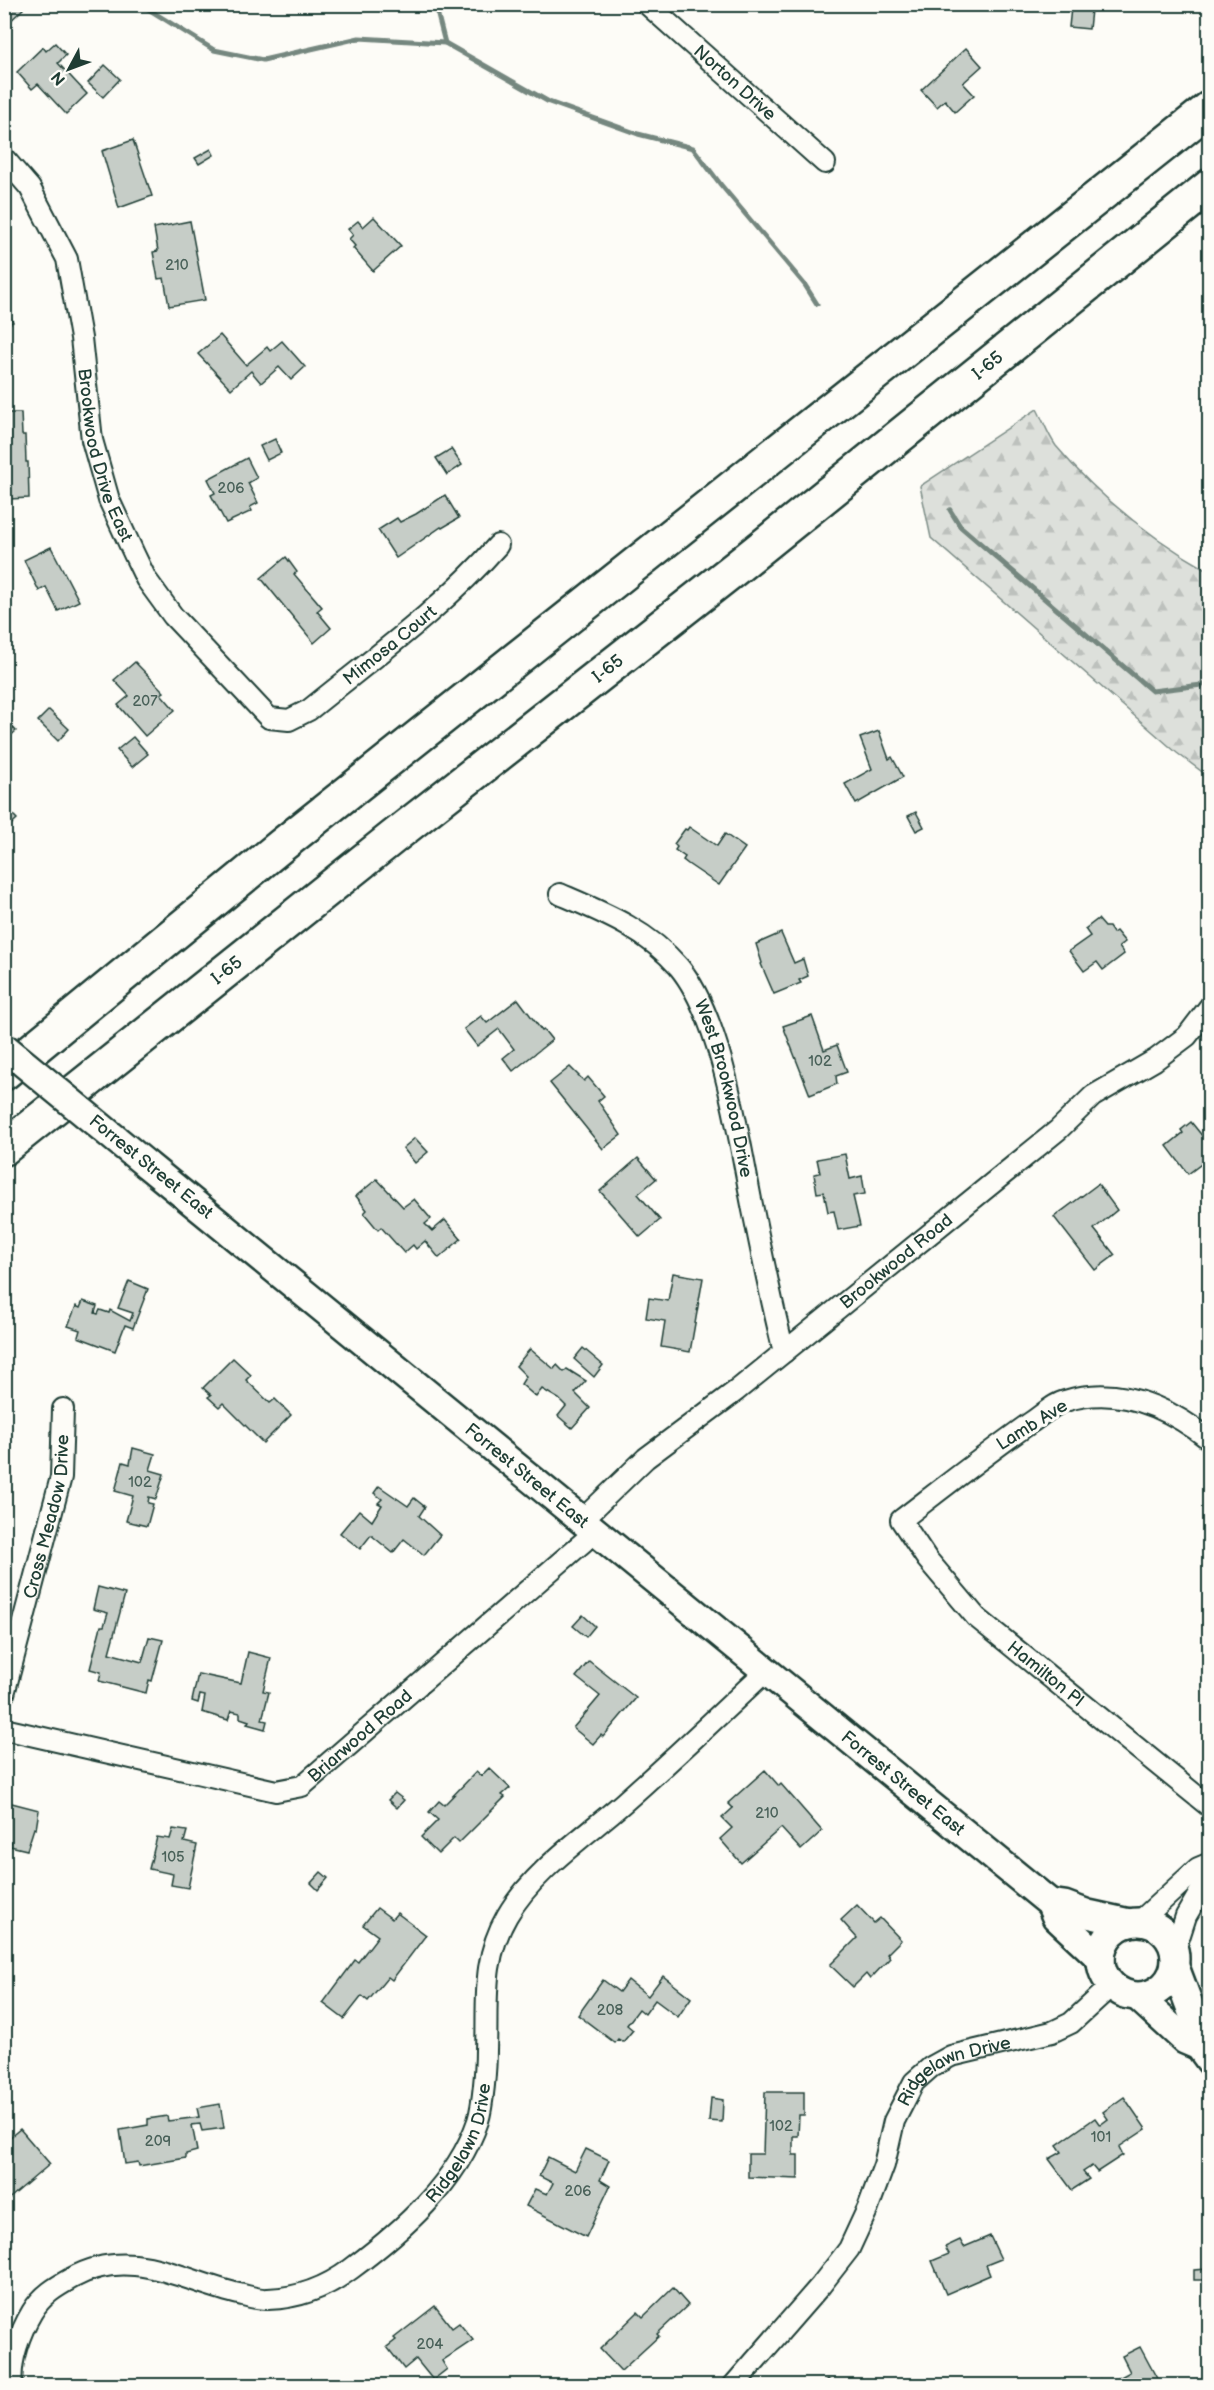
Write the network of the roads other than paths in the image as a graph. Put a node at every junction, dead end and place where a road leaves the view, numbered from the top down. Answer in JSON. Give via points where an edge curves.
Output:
{"nodes":[{"id":1,"x":646,"y":4,"type":"edge"},
{"id":2,"x":1209,"y":108,"type":"edge"},
{"id":3,"x":6,"y":161,"type":"edge"},
{"id":4,"x":825,"y":163,"type":"dead end"},
{"id":5,"x":1209,"y":186,"type":"edge"},
{"id":6,"x":498,"y":545,"type":"dead end"},
{"id":7,"x":269,"y":718,"type":"joint"},
{"id":8,"x":560,"y":894,"type":"dead end"},
{"id":9,"x":1209,"y":1006,"type":"edge"},
{"id":10,"x":4,"y":1047,"type":"edge"},
{"id":11,"x":4,"y":1073,"type":"edge"},
{"id":12,"x":4,"y":1148,"type":"edge"},
{"id":13,"x":784,"y":1352,"type":"junction"},
{"id":14,"x":63,"y":1409,"type":"dead end"},
{"id":15,"x":1209,"y":1440,"type":"edge"},
{"id":16,"x":901,"y":1520,"type":"joint"},
{"id":17,"x":589,"y":1525,"type":"junction"},
{"id":18,"x":767,"y":1670,"type":"junction"},
{"id":19,"x":4,"y":1694,"type":"edge"},
{"id":20,"x":4,"y":1729,"type":"edge"},
{"id":21,"x":1209,"y":1807,"type":"edge"},
{"id":22,"x":1209,"y":1863,"type":"edge"},
{"id":23,"x":1209,"y":1875,"type":"edge"},
{"id":24,"x":1050,"y":1903,"type":"junction"},
{"id":25,"x":1134,"y":1922,"type":"junction"},
{"id":26,"x":1101,"y":1959,"type":"junction"},
{"id":27,"x":1175,"y":1959,"type":"junction"},
{"id":28,"x":1112,"y":1986,"type":"junction"},
{"id":29,"x":1138,"y":1997,"type":"junction"},
{"id":30,"x":1204,"y":2053,"type":"edge"},
{"id":31,"x":12,"y":2385,"type":"edge"},
{"id":32,"x":733,"y":2385,"type":"edge"}],
"edges":[{"from":1,"to":4,"type":"street","name":"Norton Drive"},
{"from":2,"to":11,"type":"highway","via":[[282,845]]},
{"from":3,"to":7,"type":"street","name":"Brookwood Drive East","via":[[30,188],[67,259],[81,338],[92,440],[109,500],[134,554],[146,579],[173,616]]},
{"from":5,"to":12,"type":"highway","name":"I-65","via":[[737,567]]},
{"from":6,"to":7,"type":"street","name":"Mimosa Court","via":[[432,610],[309,710],[290,720]]},
{"from":8,"to":13,"type":"street","name":"West Brookwood Drive","via":[[647,937],[680,968],[703,1009],[736,1121]]},
{"from":9,"to":13,"type":"street","name":"Brookwood Road","via":[[1187,1036],[1155,1060],[1093,1096],[1058,1130]]},
{"from":10,"to":17,"type":"street","name":"Forrest Street East","bridge":true},
{"from":13,"to":17,"type":"street","name":"Brookwood Road","via":[[646,1458]]},
{"from":14,"to":19,"type":"street","name":"Cross Meadow Drive","via":[[61,1477]]},
{"from":15,"to":16,"type":"street","name":"Lamb Ave","via":[[1194,1427],[1146,1401],[1109,1394],[1064,1401]]},
{"from":16,"to":21,"type":"street","name":"Hamilton Pl","via":[[927,1559],[976,1617]]},
{"from":17,"to":18,"type":"street","name":"Forrest Street East"},
{"from":17,"to":20,"type":"street","name":"Briarwood Road","via":[[302,1786],[276,1791]]},
{"from":18,"to":24,"type":"street","name":"Forrest Street East"},
{"from":18,"to":31,"type":"street","name":"Ridgelawn Drive","via":[[676,1757],[534,1880],[507,1917],[489,1959],[479,2119],[461,2160],[401,2228],[349,2271],[310,2292],[266,2300],[221,2290],[178,2273],[133,2264],[88,2269],[48,2291],[33,2309],[22,2329],[10,2373]]},
{"from":22,"to":25,"type":"street"},
{"from":23,"to":27,"type":"street","via":[[1186,1916]]},
{"from":24,"to":25,"type":"street","name":"Forrest Street East"},
{"from":24,"to":26,"type":"street","name":"Forrest Street East","via":[[1056,1917]]},
{"from":25,"to":26,"type":"street","via":[[1112,1932]]},
{"from":25,"to":27,"type":"street","via":[[1165,1933]]},
{"from":26,"to":28,"type":"street"},
{"from":27,"to":29,"type":"street","via":[[1165,1986]]},
{"from":27,"to":30,"type":"street"},
{"from":28,"to":29,"type":"street"},
{"from":28,"to":32,"type":"street","name":"Ridgelawn Drive","via":[[1071,2023],[1052,2032],[951,2056],[915,2082],[894,2121],[880,2176],[849,2249]]},
{"from":29,"to":30,"type":"street"}]}
